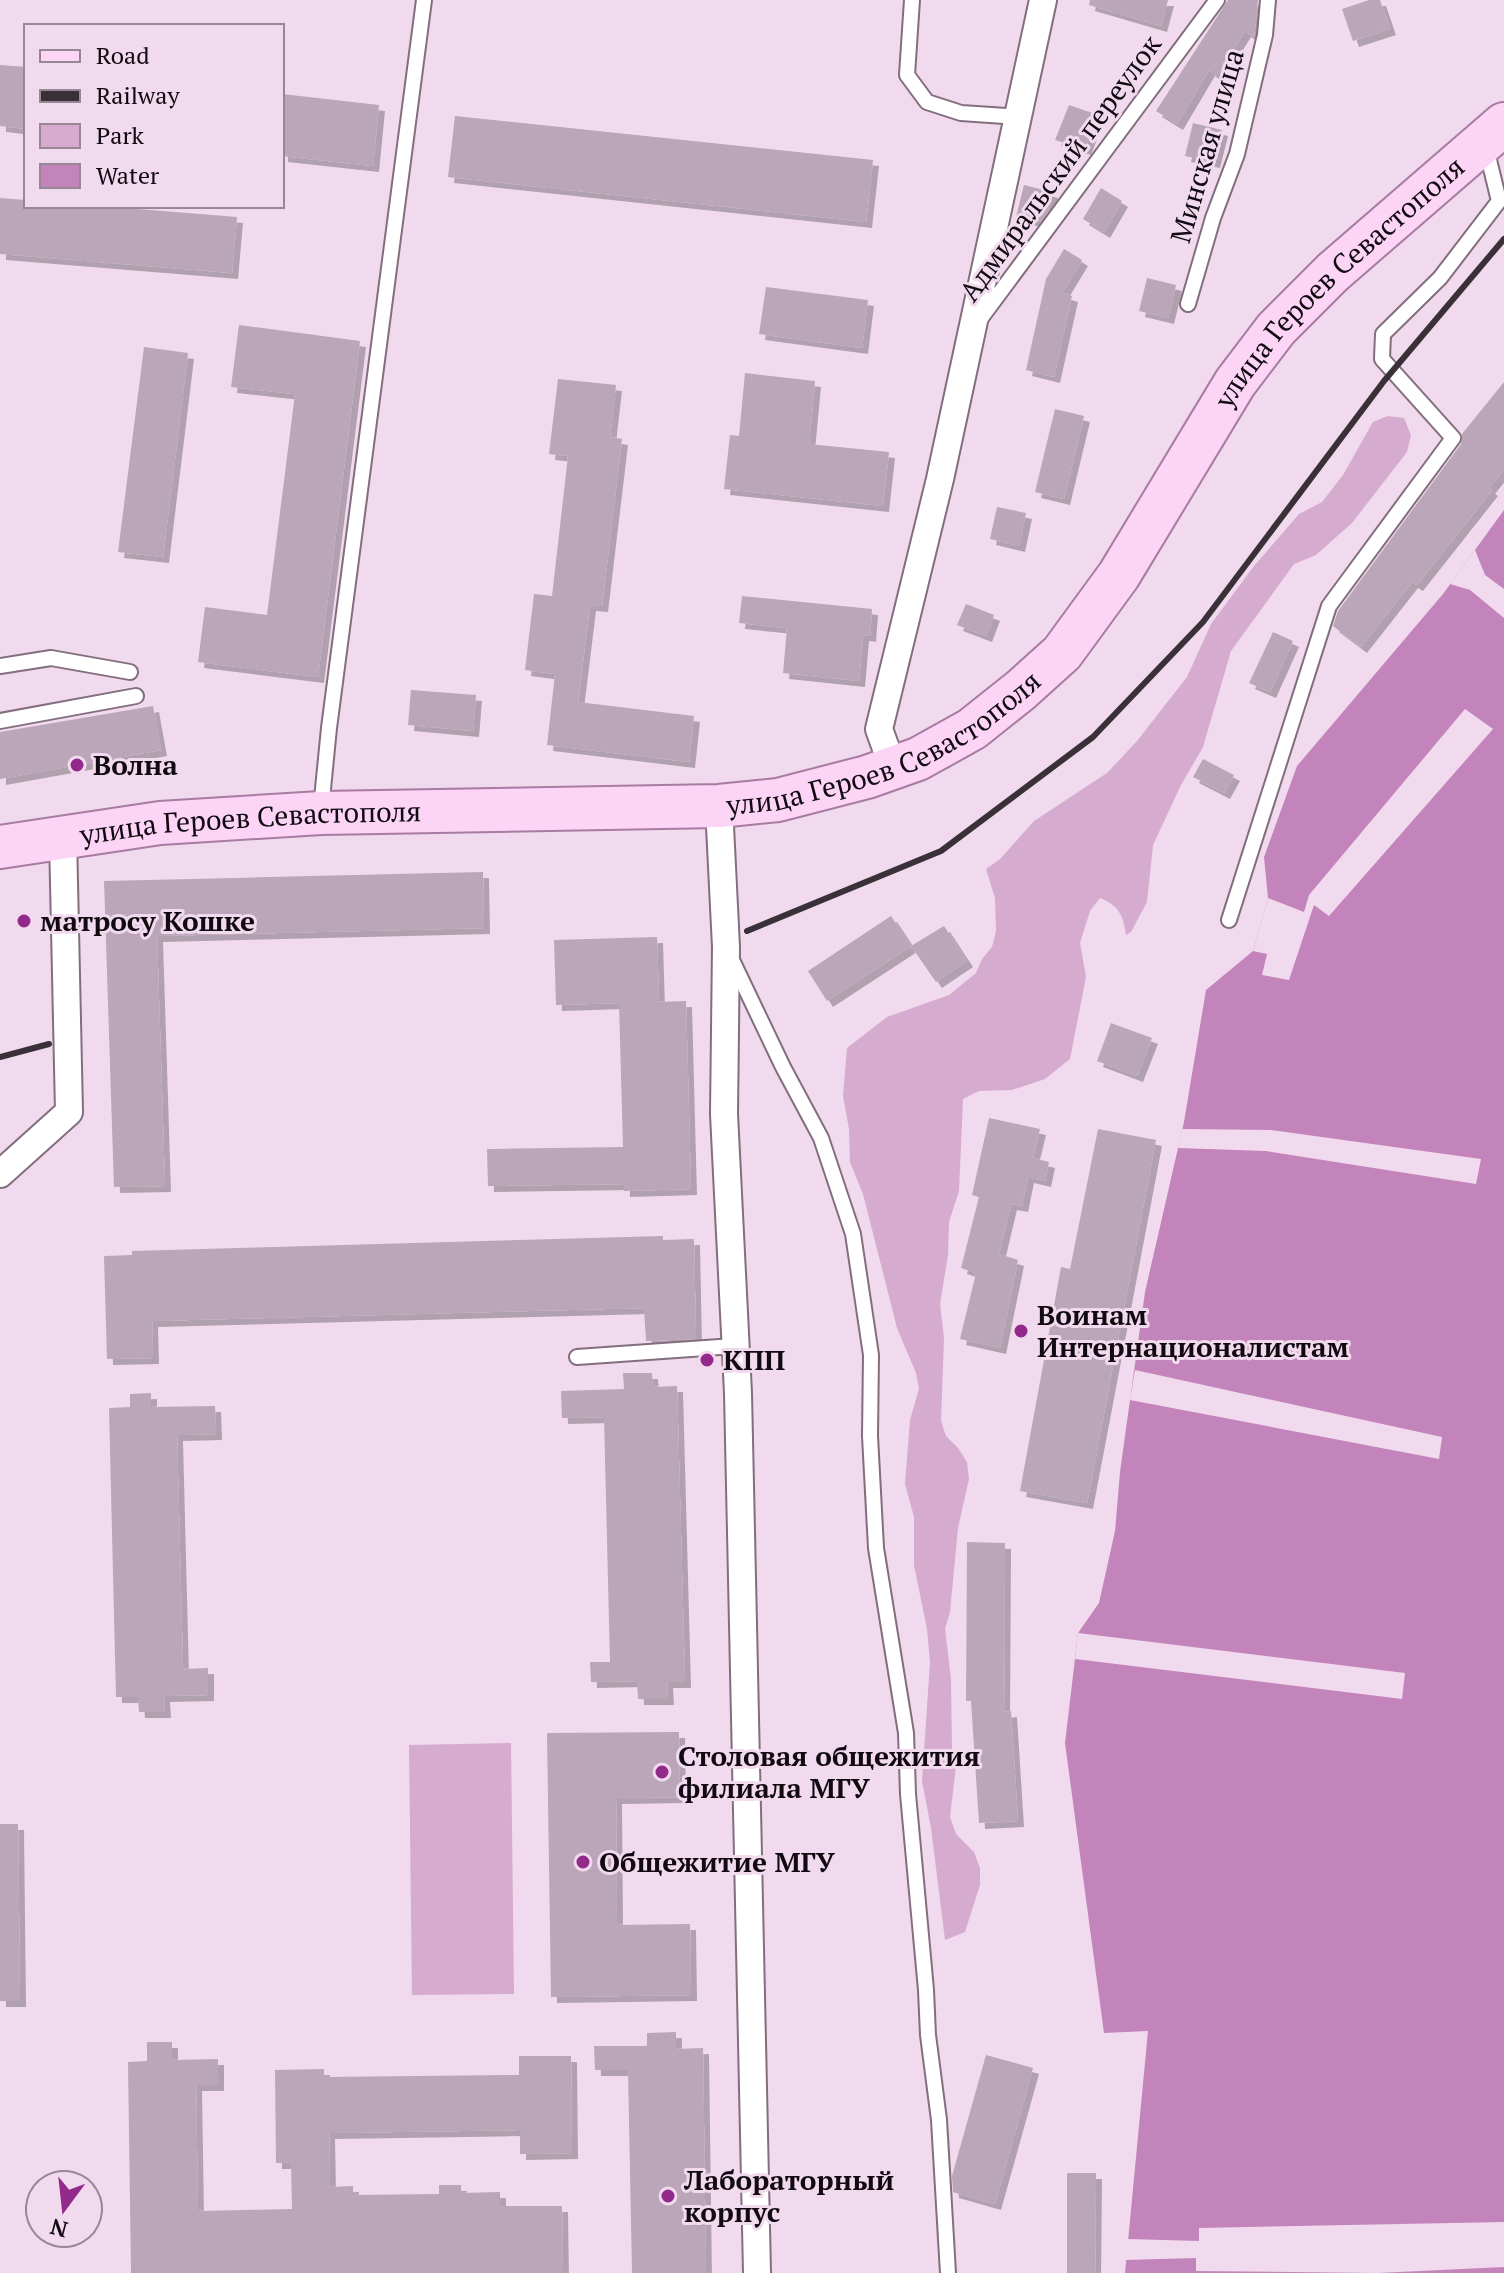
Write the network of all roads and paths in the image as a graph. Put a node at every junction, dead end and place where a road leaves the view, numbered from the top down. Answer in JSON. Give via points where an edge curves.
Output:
{"nodes":[{"id":1,"x":424,"y":0,"type":"edge"},
{"id":2,"x":912,"y":0,"type":"edge"},
{"id":3,"x":1043,"y":0,"type":"edge"},
{"id":4,"x":1217,"y":0,"type":"edge"},
{"id":5,"x":1268,"y":0,"type":"edge"},
{"id":6,"x":1020,"y":117,"type":"junction"},
{"id":7,"x":1491,"y":135,"type":"edge"},
{"id":8,"x":1188,"y":304,"type":"dead end"},
{"id":9,"x":973,"y":328,"type":"junction"},
{"id":10,"x":0,"y":666,"type":"edge"},
{"id":11,"x":130,"y":672,"type":"dead end"},
{"id":12,"x":136,"y":696,"type":"dead end"},
{"id":13,"x":0,"y":721,"type":"edge"},
{"id":14,"x":893,"y":768,"type":"junction"},
{"id":15,"x":719,"y":806,"type":"junction"},
{"id":16,"x":321,"y":813,"type":"junction"},
{"id":17,"x":63,"y":837,"type":"junction"},
{"id":18,"x":0,"y":847,"type":"edge"},
{"id":19,"x":1229,"y":920,"type":"dead end"},
{"id":20,"x":726,"y":947,"type":"junction"},
{"id":21,"x":0,"y":1174,"type":"edge"},
{"id":22,"x":734,"y":1346,"type":"junction"},
{"id":23,"x":577,"y":1357,"type":"dead end"},
{"id":24,"x":757,"y":2273,"type":"edge"},
{"id":25,"x":948,"y":2273,"type":"edge"}],
"edges":[{"from":1,"to":16,"type":"lane"},
{"from":2,"to":6,"type":"lane","via":[[907,75],[927,102],[961,113]]},
{"from":3,"to":6,"type":"street"},
{"from":4,"to":9,"type":"lane","name":"Адмиральский переулок"},
{"from":5,"to":8,"type":"lane","name":"Минская улица","via":[[1237,154]]},
{"from":6,"to":9,"type":"street"},
{"from":7,"to":14,"type":"main road","name":"улица Героев Севастополя","via":[[1333,272],[1276,329],[1235,383],[1119,575],[1062,653],[972,729]]},
{"from":7,"to":19,"type":"lane","via":[[1489,160],[1499,201],[1440,278],[1383,334],[1382,359],[1453,438],[1329,606]]},
{"from":9,"to":14,"type":"street","via":[[879,729]]},
{"from":10,"to":11,"type":"lane","via":[[51,658]]},
{"from":12,"to":13,"type":"lane"},
{"from":14,"to":15,"type":"main road","name":"улица Героев Севастополя","via":[[778,800]]},
{"from":15,"to":16,"type":"main road","name":"улица Героев Севастополя"},
{"from":15,"to":20,"type":"street"},
{"from":16,"to":17,"type":"main road","name":"улица Героев Севастополя","via":[[160,823]]},
{"from":17,"to":18,"type":"main road","name":"улица Героев Севастополя"},
{"from":17,"to":21,"type":"street","via":[[69,1112]]},
{"from":20,"to":22,"type":"street","via":[[724,1114]]},
{"from":20,"to":25,"type":"lane","via":[[821,1138],[853,1234],[871,1355],[876,1548],[906,1733]]},
{"from":22,"to":23,"type":"lane"},
{"from":22,"to":24,"type":"street"}]}
